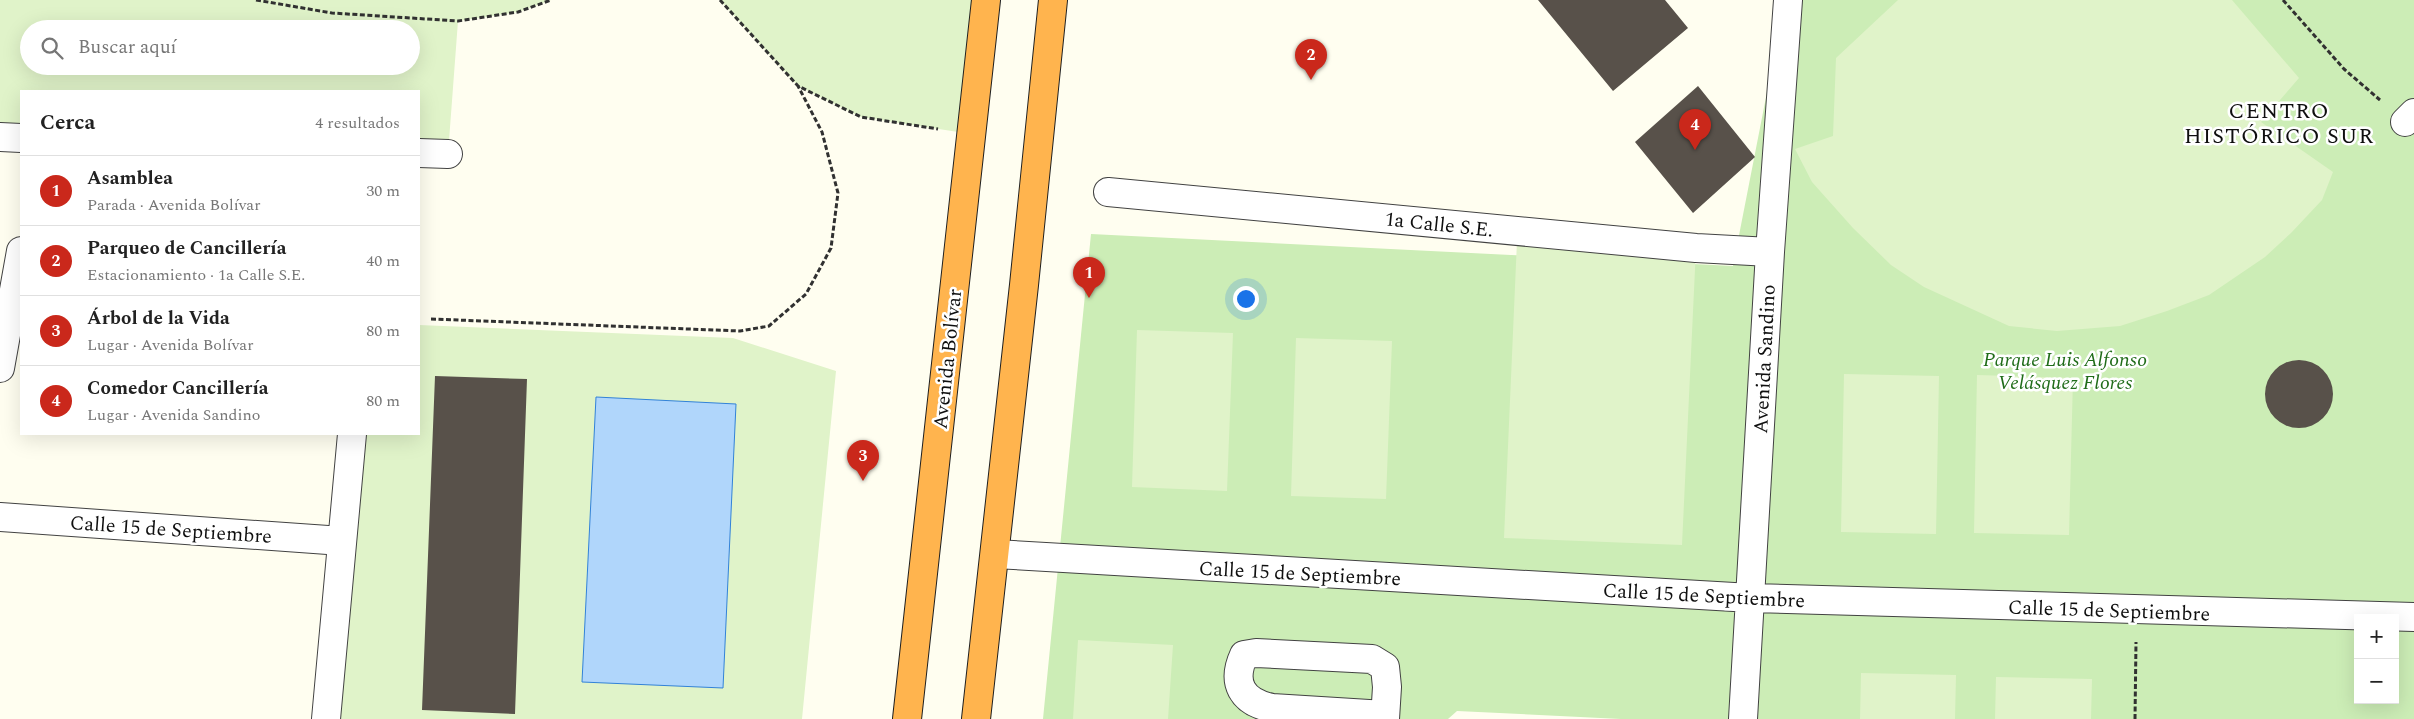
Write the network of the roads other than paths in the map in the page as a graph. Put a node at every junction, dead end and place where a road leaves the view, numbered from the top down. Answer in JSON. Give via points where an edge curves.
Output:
{"nodes":[{"id":1,"x":986,"y":0,"type":"edge"},
{"id":2,"x":1053,"y":0,"type":"edge"},
{"id":3,"x":1788,"y":0,"type":"edge"},
{"id":4,"x":0,"y":137,"type":"edge"},
{"id":5,"x":20,"y":138,"type":"edge"},
{"id":6,"x":420,"y":153,"type":"edge"},
{"id":7,"x":448,"y":154,"type":"dead end"},
{"id":8,"x":1108,"y":192,"type":"dead end"},
{"id":9,"x":1770,"y":252,"type":"junction"},
{"id":10,"x":20,"y":257,"type":"edge"},
{"id":11,"x":0,"y":368,"type":"edge"},
{"id":12,"x":352,"y":435,"type":"edge"},
{"id":13,"x":0,"y":517,"type":"edge"},
{"id":14,"x":342,"y":541,"type":"junction"},
{"id":15,"x":995,"y":554,"type":"junction"},
{"id":16,"x":1751,"y":598,"type":"junction"},
{"id":17,"x":2414,"y":617,"type":"edge"},
{"id":18,"x":906,"y":713,"type":"edge"},
{"id":19,"x":1385,"y":717,"type":"edge"},
{"id":20,"x":326,"y":719,"type":"edge"},
{"id":21,"x":976,"y":719,"type":"edge"},
{"id":22,"x":1743,"y":719,"type":"edge"}],
"edges":[{"from":1,"to":18,"type":"highway","name":"Avenida Bolívar"},
{"from":2,"to":15,"type":"highway"},
{"from":3,"to":9,"type":"street","name":"Avenida Sandino"},
{"from":4,"to":5,"type":"street"},
{"from":6,"to":7,"type":"street"},
{"from":8,"to":9,"type":"street","name":"1a Calle S.E.","via":[[1696,248]]},
{"from":9,"to":16,"type":"street","name":"Avenida Sandino"},
{"from":10,"to":11,"type":"street"},
{"from":12,"to":14,"type":"street"},
{"from":13,"to":14,"type":"street","name":"Calle 15 de Septiembre"},
{"from":14,"to":20,"type":"street"},
{"from":15,"to":16,"type":"street","name":"Calle 15 de Septiembre"},
{"from":15,"to":21,"type":"highway"},
{"from":16,"to":17,"type":"street","name":"Calle 15 de Septiembre"},
{"from":16,"to":22,"type":"street","name":"Avenida Sandino"},
{"from":19,"to":19,"type":"street","via":[[1385,667],[1372,659],[1256,653],[1244,655],[1240,664],[1239,684],[1246,698],[1257,705]]}]}
